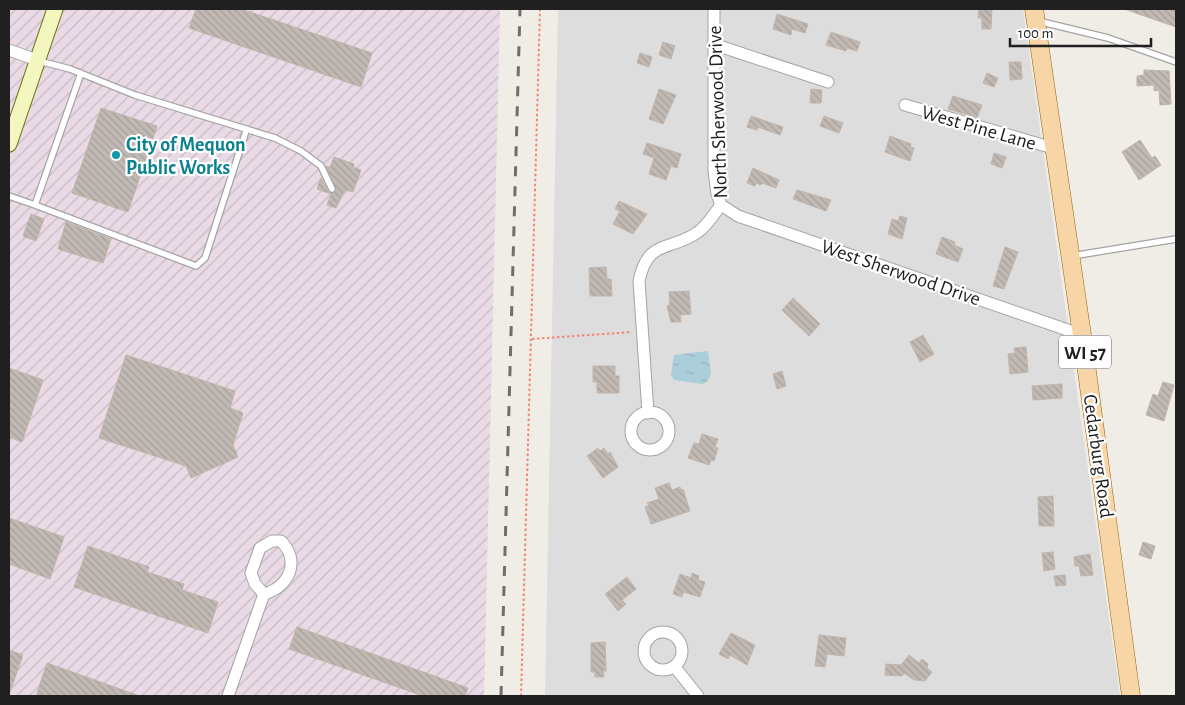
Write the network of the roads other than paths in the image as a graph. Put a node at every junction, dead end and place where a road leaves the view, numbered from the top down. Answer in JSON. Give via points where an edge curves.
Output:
{"nodes":[{"id":1,"x":55,"y":9,"type":"edge"},
{"id":2,"x":714,"y":9,"type":"edge"},
{"id":3,"x":1035,"y":15,"type":"edge"},
{"id":4,"x":714,"y":44,"type":"junction"},
{"id":5,"x":9,"y":50,"type":"edge"},
{"id":6,"x":37,"y":60,"type":"junction"},
{"id":7,"x":1176,"y":62,"type":"edge"},
{"id":8,"x":81,"y":73,"type":"junction"},
{"id":9,"x":828,"y":82,"type":"dead end"},
{"id":10,"x":905,"y":105,"type":"dead end"},
{"id":11,"x":246,"y":131,"type":"junction"},
{"id":12,"x":9,"y":144,"type":"edge"},
{"id":13,"x":1053,"y":148,"type":"junction"},
{"id":14,"x":332,"y":189,"type":"dead end"},
{"id":15,"x":9,"y":196,"type":"edge"},
{"id":16,"x":35,"y":205,"type":"junction"},
{"id":17,"x":721,"y":205,"type":"junction"},
{"id":18,"x":1176,"y":239,"type":"edge"},
{"id":19,"x":1070,"y":257,"type":"junction"},
{"id":20,"x":1082,"y":335,"type":"junction"},
{"id":21,"x":648,"y":413,"type":"dead end"},
{"id":22,"x":264,"y":594,"type":"junction"},
{"id":23,"x":674,"y":666,"type":"dead end"},
{"id":24,"x":228,"y":696,"type":"edge"},
{"id":25,"x":698,"y":696,"type":"edge"},
{"id":26,"x":1131,"y":696,"type":"edge"}],
"edges":[{"from":1,"to":6,"type":"street"},
{"from":2,"to":4,"type":"street","name":"North Sherwood Drive"},
{"from":3,"to":7,"type":"lane"},
{"from":3,"to":13,"type":"main road","name":"Cedarburg Road","number":"WI 57"},
{"from":4,"to":9,"type":"street"},
{"from":4,"to":17,"type":"street","name":"North Sherwood Drive","via":[[714,171]]},
{"from":5,"to":6,"type":"street"},
{"from":6,"to":8,"type":"lane"},
{"from":6,"to":12,"type":"street"},
{"from":8,"to":11,"type":"lane","via":[[135,95]]},
{"from":8,"to":16,"type":"lane"},
{"from":10,"to":13,"type":"street","name":"West Pine Lane"},
{"from":11,"to":14,"type":"lane","via":[[276,138],[300,151],[321,166]]},
{"from":11,"to":16,"type":"lane","via":[[206,258],[196,266]]},
{"from":13,"to":19,"type":"main road","name":"Cedarburg Road","number":"WI 57"},
{"from":15,"to":16,"type":"lane"},
{"from":17,"to":20,"type":"street","name":"West Sherwood Drive","via":[[738,216]]},
{"from":17,"to":21,"type":"street","name":"North Sherwood Drive","via":[[700,231],[657,249],[642,267],[639,281]]},
{"from":18,"to":19,"type":"lane"},
{"from":19,"to":20,"type":"main road","name":"Cedarburg Road","number":"WI 57"},
{"from":20,"to":26,"type":"main road","name":"Cedarburg Road","number":"WI 57"},
{"from":22,"to":22,"type":"street","via":[[277,590],[286,580],[292,562],[289,549],[281,541],[272,541],[260,548],[251,573]]},
{"from":22,"to":24,"type":"street"},
{"from":23,"to":25,"type":"street"}]}
